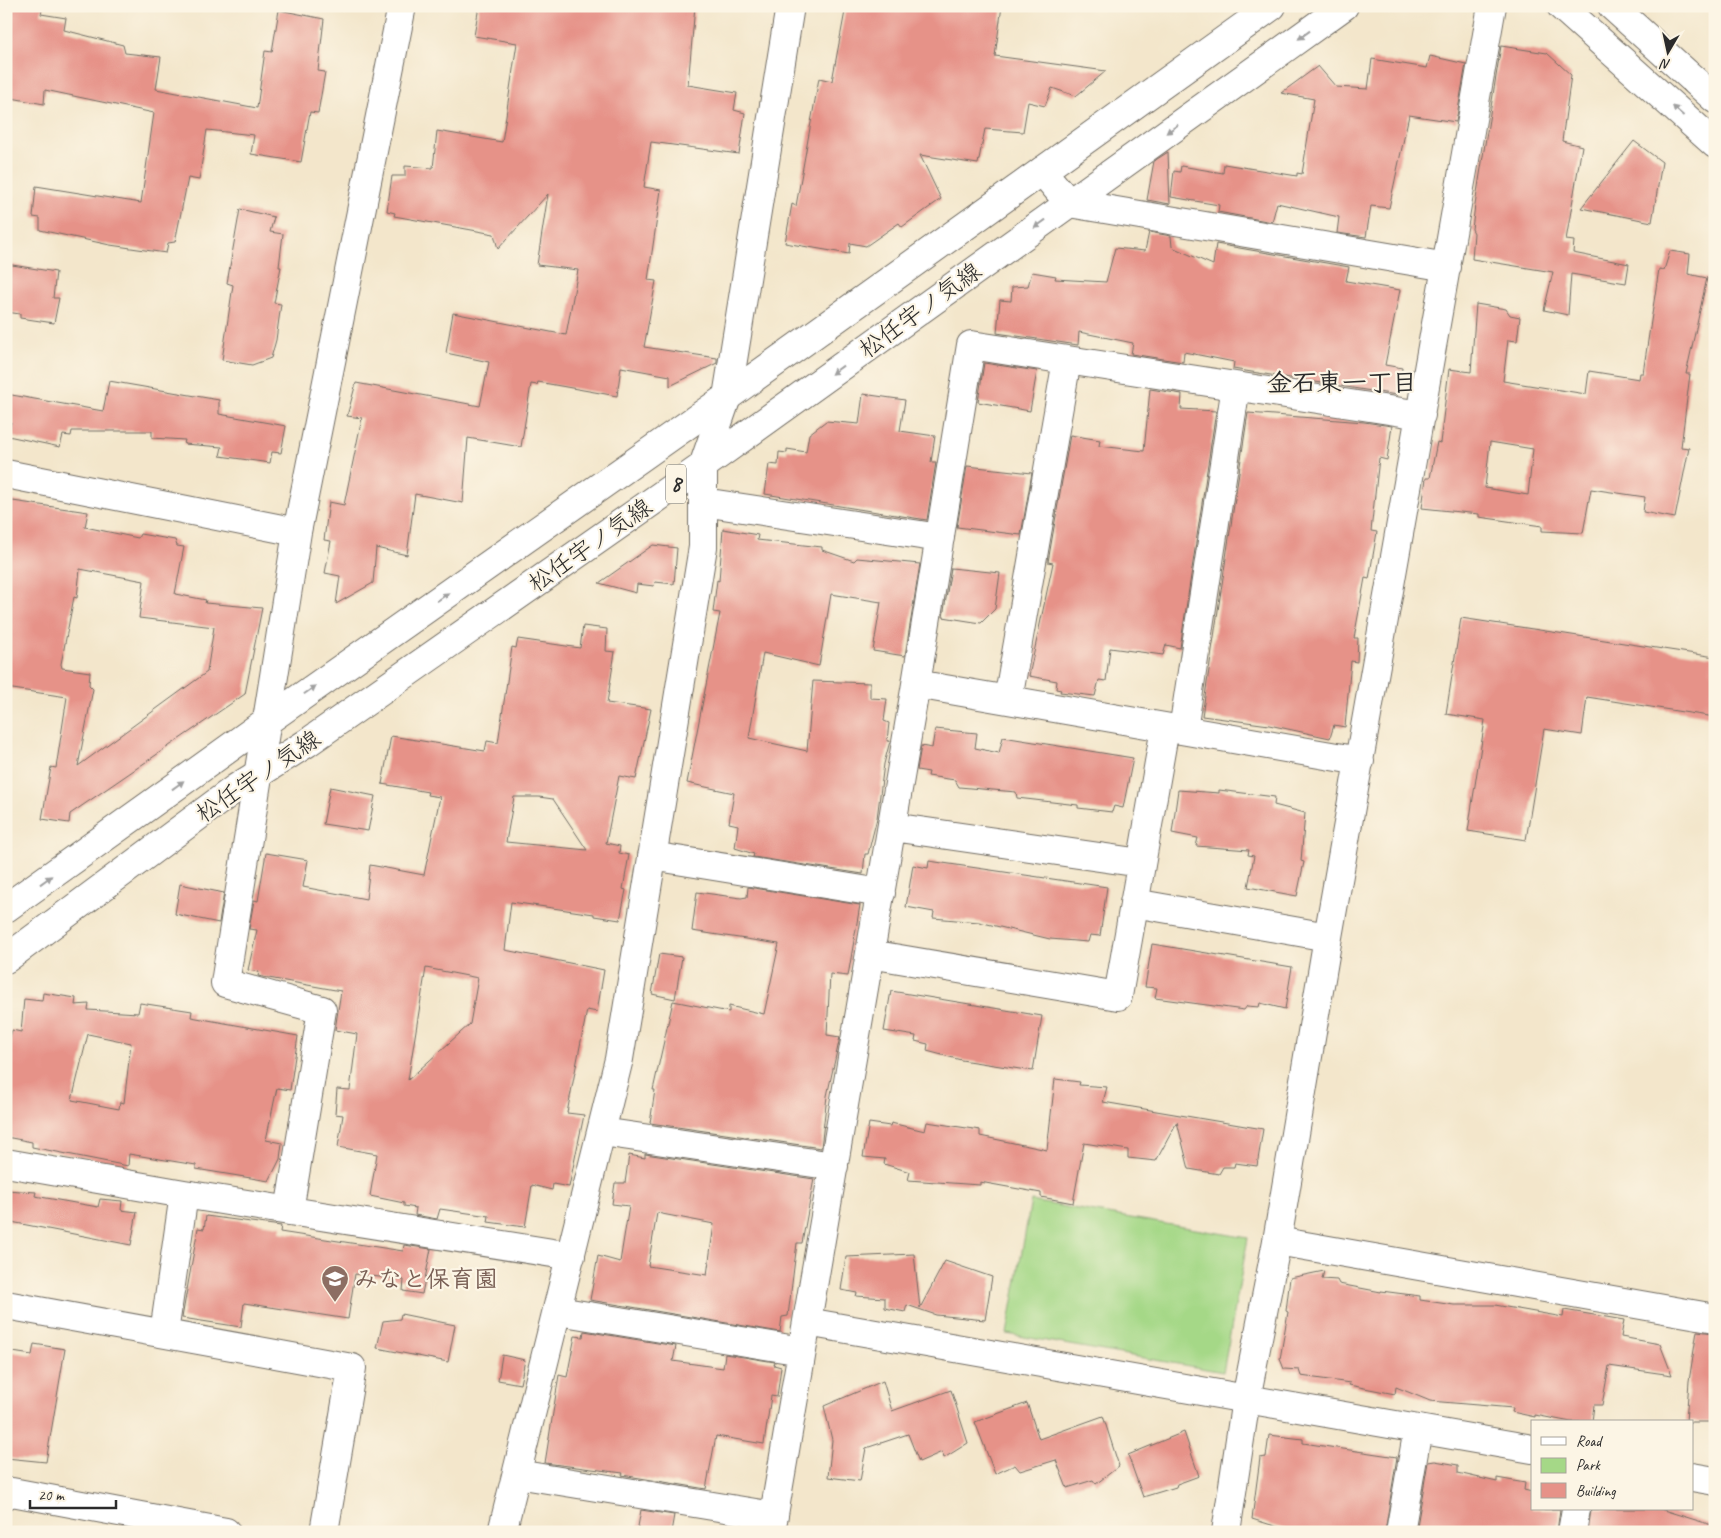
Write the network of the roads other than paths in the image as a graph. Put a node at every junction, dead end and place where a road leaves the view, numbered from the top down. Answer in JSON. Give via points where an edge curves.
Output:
{"nodes":[{"id":1,"x":402,"y":6,"type":"edge"},
{"id":2,"x":790,"y":6,"type":"edge"},
{"id":3,"x":1272,"y":6,"type":"edge"},
{"id":4,"x":1344,"y":6,"type":"edge"},
{"id":5,"x":1492,"y":6,"type":"edge"},
{"id":6,"x":1561,"y":6,"type":"edge"},
{"id":7,"x":1612,"y":6,"type":"edge"},
{"id":8,"x":1715,"y":99,"type":"edge"},
{"id":9,"x":1715,"y":144,"type":"edge"},
{"id":10,"x":1042,"y":171,"type":"junction"},
{"id":11,"x":1069,"y":203,"type":"junction"},
{"id":12,"x":1447,"y":267,"type":"junction"},
{"id":13,"x":1067,"y":360,"type":"junction"},
{"id":14,"x":1236,"y":386,"type":"junction"},
{"id":15,"x":728,"y":397,"type":"junction"},
{"id":16,"x":1421,"y":415,"type":"junction"},
{"id":17,"x":703,"y":466,"type":"junction"},
{"id":18,"x":6,"y":474,"type":"edge"},
{"id":19,"x":703,"y":502,"type":"junction"},
{"id":20,"x":296,"y":532,"type":"junction"},
{"id":21,"x":940,"y":538,"type":"junction"},
{"id":22,"x":916,"y":684,"type":"junction"},
{"id":23,"x":1008,"y":700,"type":"junction"},
{"id":24,"x":267,"y":721,"type":"junction"},
{"id":25,"x":1174,"y":729,"type":"junction"},
{"id":26,"x":1360,"y":761,"type":"junction"},
{"id":27,"x":256,"y":775,"type":"junction"},
{"id":28,"x":892,"y":827,"type":"junction"},
{"id":29,"x":652,"y":856,"type":"junction"},
{"id":30,"x":1141,"y":863,"type":"junction"},
{"id":31,"x":881,"y":893,"type":"junction"},
{"id":32,"x":1134,"y":903,"type":"junction"},
{"id":33,"x":6,"y":908,"type":"edge"},
{"id":34,"x":1328,"y":937,"type":"junction"},
{"id":35,"x":870,"y":954,"type":"junction"},
{"id":36,"x":6,"y":959,"type":"edge"},
{"id":37,"x":602,"y":1132,"type":"junction"},
{"id":38,"x":6,"y":1163,"type":"edge"},
{"id":39,"x":834,"y":1166,"type":"junction"},
{"id":40,"x":184,"y":1194,"type":"junction"},
{"id":41,"x":290,"y":1211,"type":"junction"},
{"id":42,"x":1277,"y":1241,"type":"junction"},
{"id":43,"x":571,"y":1256,"type":"junction"},
{"id":44,"x":6,"y":1305,"type":"edge"},
{"id":45,"x":558,"y":1311,"type":"junction"},
{"id":46,"x":1715,"y":1318,"type":"edge"},
{"id":47,"x":807,"y":1322,"type":"junction"},
{"id":48,"x":164,"y":1333,"type":"junction"},
{"id":49,"x":802,"y":1351,"type":"junction"},
{"id":50,"x":1246,"y":1399,"type":"junction"},
{"id":51,"x":1418,"y":1429,"type":"junction"},
{"id":52,"x":1531,"y":1449,"type":"edge"},
{"id":53,"x":517,"y":1474,"type":"junction"},
{"id":54,"x":1694,"y":1477,"type":"edge"},
{"id":55,"x":1715,"y":1481,"type":"edge"},
{"id":56,"x":6,"y":1495,"type":"edge"},
{"id":57,"x":1576,"y":1510,"type":"edge"},
{"id":58,"x":772,"y":1524,"type":"edge"},
{"id":59,"x":226,"y":1532,"type":"edge"},
{"id":60,"x":324,"y":1532,"type":"edge"},
{"id":61,"x":502,"y":1532,"type":"edge"},
{"id":62,"x":1226,"y":1532,"type":"edge"},
{"id":63,"x":1400,"y":1532,"type":"edge"},
{"id":64,"x":1572,"y":1532,"type":"edge"}],
"edges":[{"from":1,"to":20,"type":"street"},
{"from":2,"to":15,"type":"street"},
{"from":3,"to":10,"type":"street","name":"松任宇ノ気線","number":"8"},
{"from":4,"to":11,"type":"street","name":"松任宇ノ気線","number":"8","one_way":true},
{"from":5,"to":12,"type":"street"},
{"from":9,"to":6,"type":"street","one_way":true},
{"from":7,"to":8,"type":"street"},
{"from":10,"to":11,"type":"street"},
{"from":10,"to":15,"type":"street","name":"松任宇ノ気線","number":"8"},
{"from":11,"to":12,"type":"street"},
{"from":11,"to":17,"type":"street","name":"松任宇ノ気線","number":"8","one_way":true},
{"from":12,"to":16,"type":"street"},
{"from":13,"to":14,"type":"street"},
{"from":13,"to":21,"type":"street","via":[[971,345]]},
{"from":13,"to":23,"type":"street"},
{"from":14,"to":16,"type":"street"},
{"from":14,"to":25,"type":"street"},
{"from":15,"to":17,"type":"street"},
{"from":24,"to":15,"type":"street","name":"松任宇ノ気線","number":"8","one_way":true},
{"from":16,"to":26,"type":"street"},
{"from":17,"to":19,"type":"street"},
{"from":17,"to":27,"type":"street","name":"松任宇ノ気線","number":"8"},
{"from":18,"to":20,"type":"street"},
{"from":19,"to":21,"type":"street"},
{"from":19,"to":29,"type":"street","via":[[703,547]]},
{"from":20,"to":24,"type":"street"},
{"from":21,"to":22,"type":"street"},
{"from":22,"to":23,"type":"street"},
{"from":22,"to":28,"type":"street"},
{"from":23,"to":25,"type":"street"},
{"from":24,"to":27,"type":"street"},
{"from":33,"to":24,"type":"street","name":"松任宇ノ気線","number":"8","one_way":true},
{"from":25,"to":26,"type":"street"},
{"from":25,"to":30,"type":"street"},
{"from":26,"to":34,"type":"street"},
{"from":27,"to":36,"type":"street","name":"松任宇ノ気線","number":"8"},
{"from":27,"to":41,"type":"street","via":[[225,983],[322,1010]]},
{"from":28,"to":30,"type":"street"},
{"from":28,"to":31,"type":"street"},
{"from":29,"to":31,"type":"street"},
{"from":29,"to":37,"type":"street","via":[[619,1059]]},
{"from":30,"to":32,"type":"street"},
{"from":31,"to":35,"type":"street"},
{"from":32,"to":34,"type":"street"},
{"from":32,"to":35,"type":"street","via":[[1118,996]]},
{"from":34,"to":42,"type":"street"},
{"from":35,"to":39,"type":"street"},
{"from":37,"to":39,"type":"street"},
{"from":37,"to":43,"type":"street"},
{"from":38,"to":40,"type":"street"},
{"from":39,"to":47,"type":"street"},
{"from":40,"to":41,"type":"street"},
{"from":40,"to":48,"type":"street"},
{"from":41,"to":43,"type":"street"},
{"from":42,"to":46,"type":"street"},
{"from":42,"to":50,"type":"street"},
{"from":43,"to":45,"type":"street"},
{"from":44,"to":48,"type":"street"},
{"from":45,"to":49,"type":"street"},
{"from":45,"to":53,"type":"street"},
{"from":47,"to":49,"type":"street"},
{"from":47,"to":50,"type":"street"},
{"from":48,"to":60,"type":"street","via":[[352,1368]]},
{"from":49,"to":58,"type":"street"},
{"from":50,"to":51,"type":"street"},
{"from":50,"to":62,"type":"street"},
{"from":51,"to":52,"type":"street"},
{"from":51,"to":63,"type":"street"},
{"from":53,"to":58,"type":"street"},
{"from":53,"to":61,"type":"street"},
{"from":54,"to":55,"type":"street"},
{"from":56,"to":59,"type":"street","via":[[12,1492]]},
{"from":57,"to":64,"type":"street"}]}
